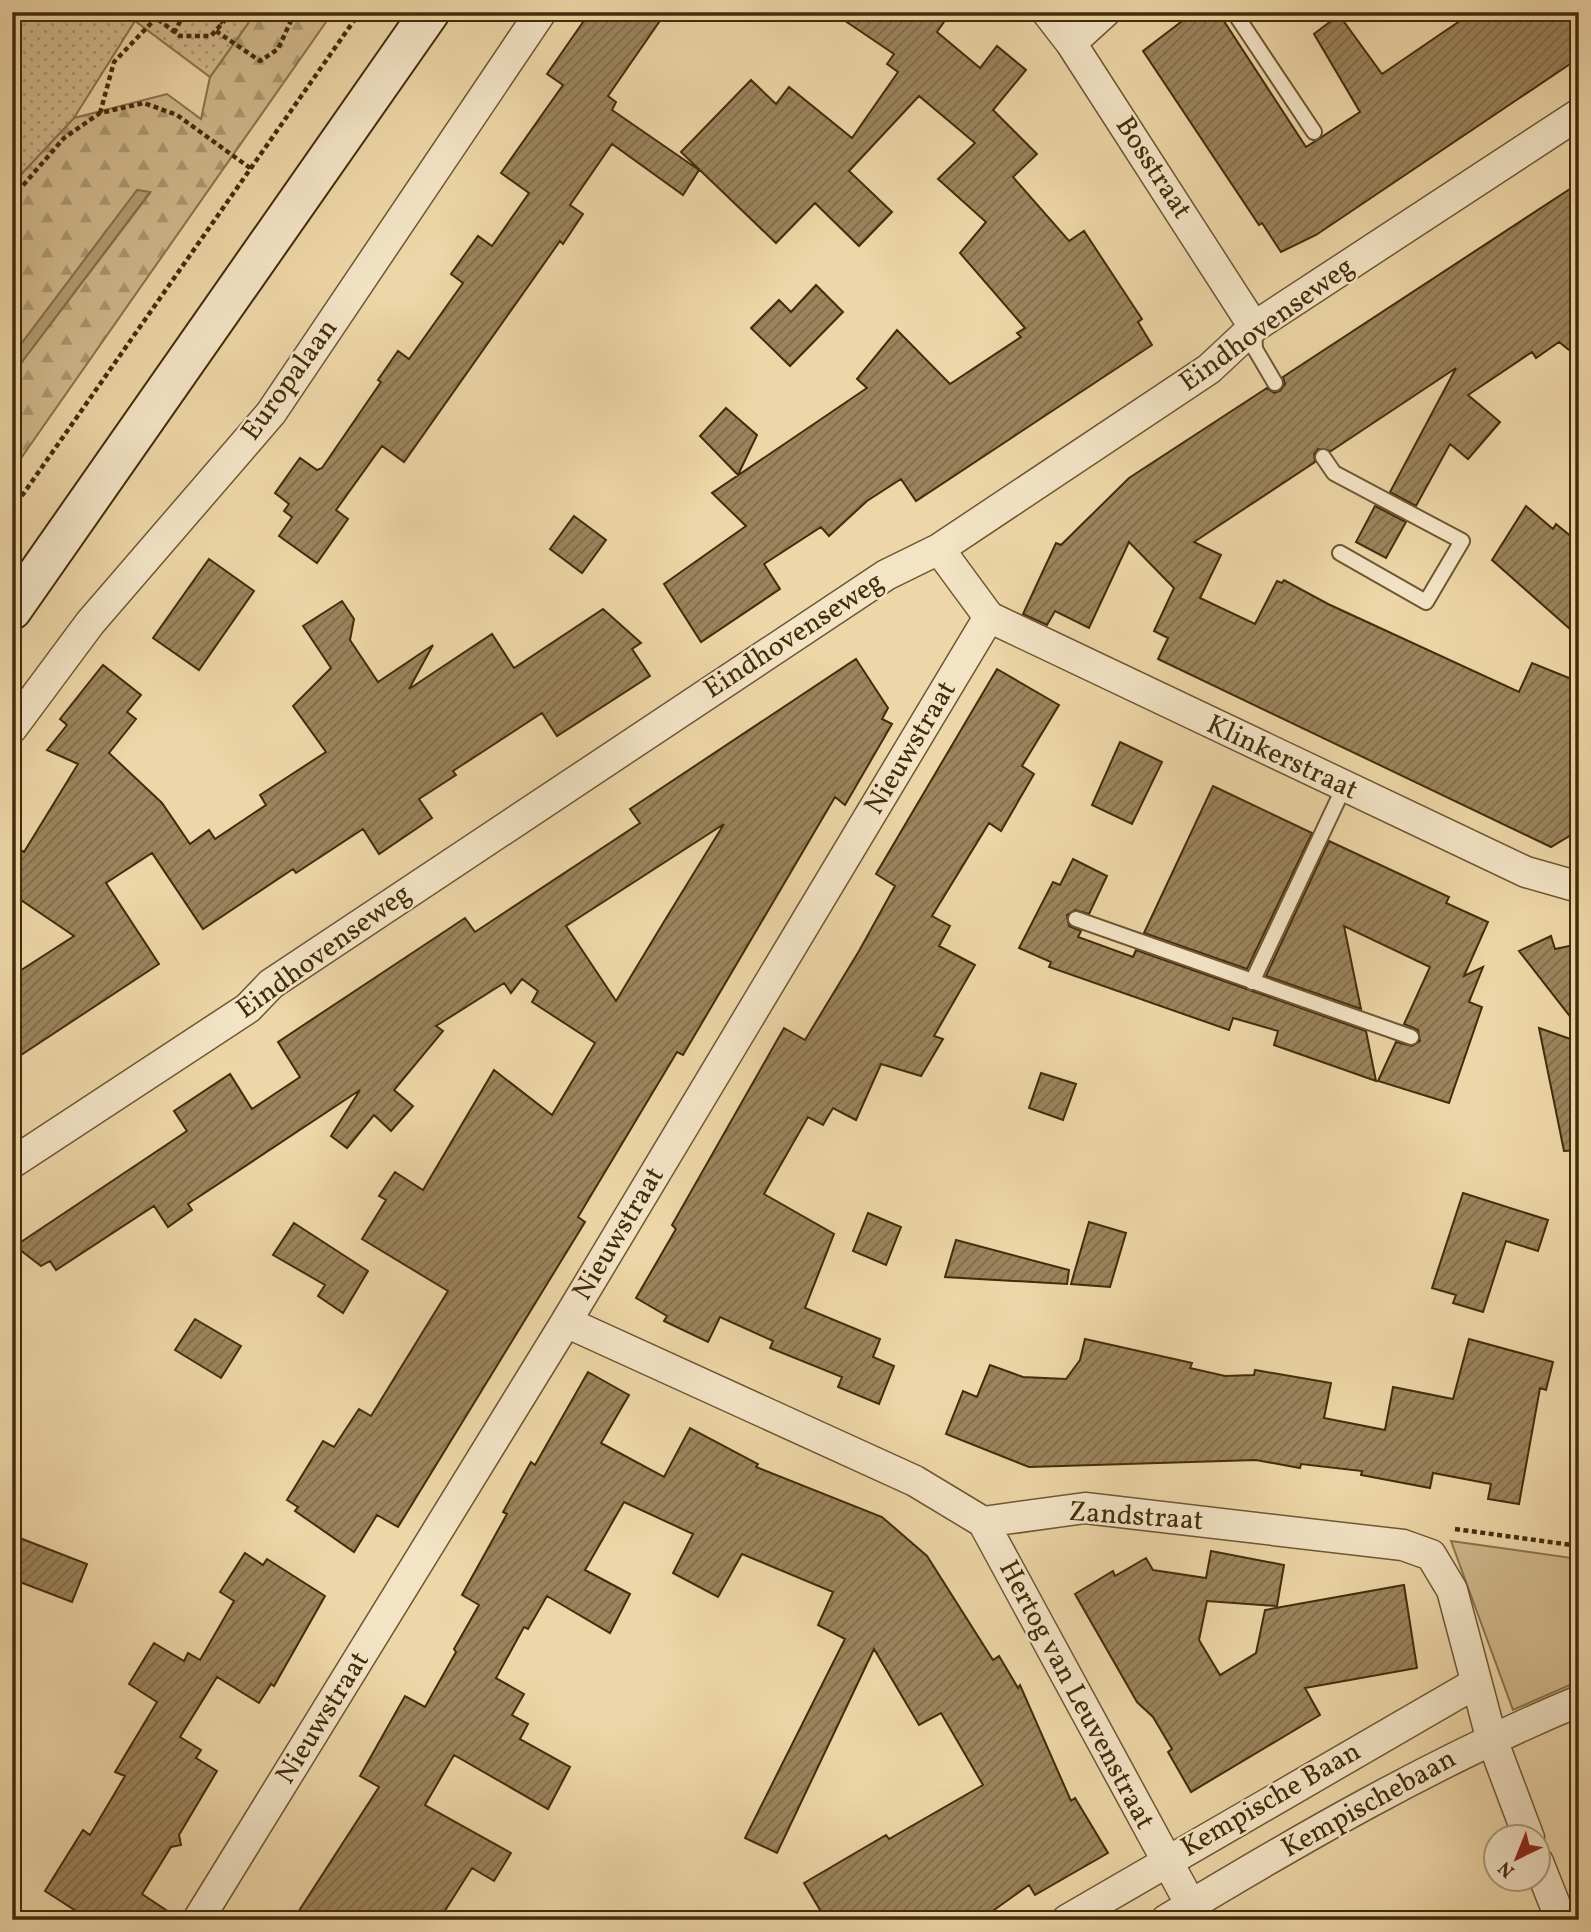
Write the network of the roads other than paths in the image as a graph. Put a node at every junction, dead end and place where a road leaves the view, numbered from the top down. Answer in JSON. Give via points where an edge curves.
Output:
{"nodes":[{"id":1,"x":430,"y":12,"type":"edge"},
{"id":2,"x":541,"y":12,"type":"edge"},
{"id":3,"x":1047,"y":12,"type":"edge"},
{"id":4,"x":1105,"y":12,"type":"edge"},
{"id":5,"x":1234,"y":12,"type":"edge"},
{"id":6,"x":1071,"y":43,"type":"junction"},
{"id":7,"x":1579,"y":114,"type":"edge"},
{"id":8,"x":1314,"y":132,"type":"dead end"},
{"id":9,"x":1254,"y":327,"type":"junction"},
{"id":10,"x":1275,"y":383,"type":"dead end"},
{"id":11,"x":1324,"y":457,"type":"dead end"},
{"id":12,"x":939,"y":549,"type":"junction"},
{"id":13,"x":1340,"y":553,"type":"dead end"},
{"id":14,"x":12,"y":610,"type":"edge"},
{"id":15,"x":989,"y":617,"type":"junction"},
{"id":16,"x":12,"y":727,"type":"edge"},
{"id":17,"x":1344,"y":787,"type":"junction"},
{"id":18,"x":1579,"y":887,"type":"edge"},
{"id":19,"x":1076,"y":919,"type":"dead end"},
{"id":20,"x":1252,"y":982,"type":"junction"},
{"id":21,"x":1411,"y":1037,"type":"dead end"},
{"id":22,"x":12,"y":1164,"type":"edge"},
{"id":23,"x":566,"y":1322,"type":"junction"},
{"id":24,"x":983,"y":1522,"type":"junction"},
{"id":25,"x":1476,"y":1683,"type":"junction"},
{"id":26,"x":1579,"y":1701,"type":"edge"},
{"id":27,"x":1491,"y":1737,"type":"junction"},
{"id":28,"x":1524,"y":1824,"type":"edge"},
{"id":29,"x":1165,"y":1861,"type":"junction"},
{"id":30,"x":1551,"y":1894,"type":"edge"},
{"id":31,"x":1179,"y":1912,"type":"edge"},
{"id":32,"x":198,"y":1920,"type":"edge"},
{"id":33,"x":1067,"y":1920,"type":"edge"},
{"id":34,"x":1561,"y":1920,"type":"edge"}],
"edges":[{"from":1,"to":14,"type":"main road"},
{"from":2,"to":16,"type":"street","name":"Europalaan","via":[[271,413],[90,623]]},
{"from":3,"to":6,"type":"street","name":"Bosstraat"},
{"from":4,"to":6,"type":"street"},
{"from":5,"to":8,"type":"lane"},
{"from":6,"to":9,"type":"street","name":"Bosstraat"},
{"from":7,"to":9,"type":"street","name":"Eindhovenseweg"},
{"from":9,"to":10,"type":"lane","via":[[1255,349]]},
{"from":9,"to":12,"type":"street","name":"Eindhovenseweg","via":[[1209,369]]},
{"from":11,"to":13,"type":"lane","via":[[1334,473],[1462,541],[1426,601]]},
{"from":12,"to":15,"type":"street"},
{"from":12,"to":22,"type":"street","name":"Eindhovenseweg","via":[[886,575],[517,818],[271,984],[248,1008]]},
{"from":15,"to":17,"type":"street","name":"Klinkerstraat"},
{"from":15,"to":23,"type":"street","name":"Nieuwstraat"},
{"from":17,"to":18,"type":"street","name":"Klinkerstraat","via":[[1526,872]]},
{"from":17,"to":20,"type":"lane"},
{"from":19,"to":20,"type":"lane"},
{"from":20,"to":21,"type":"lane"},
{"from":23,"to":24,"type":"street","via":[[915,1481]]},
{"from":23,"to":32,"type":"street","name":"Nieuwstraat"},
{"from":24,"to":25,"type":"street","name":"Zandstraat","via":[[1085,1508],[1403,1545],[1431,1555],[1452,1590]]},
{"from":24,"to":29,"type":"street","name":"Hertog van Leuvenstraat"},
{"from":25,"to":27,"type":"street"},
{"from":25,"to":29,"type":"street","name":"Kempische Baan"},
{"from":26,"to":27,"type":"street","name":"Kempischebaan"},
{"from":27,"to":28,"type":"street"},
{"from":27,"to":31,"type":"street","name":"Kempischebaan"},
{"from":29,"to":31,"type":"street","name":"Hertog van Leuvenstraat"},
{"from":29,"to":33,"type":"street","name":"Kempische Baan"},
{"from":30,"to":34,"type":"street"}]}
